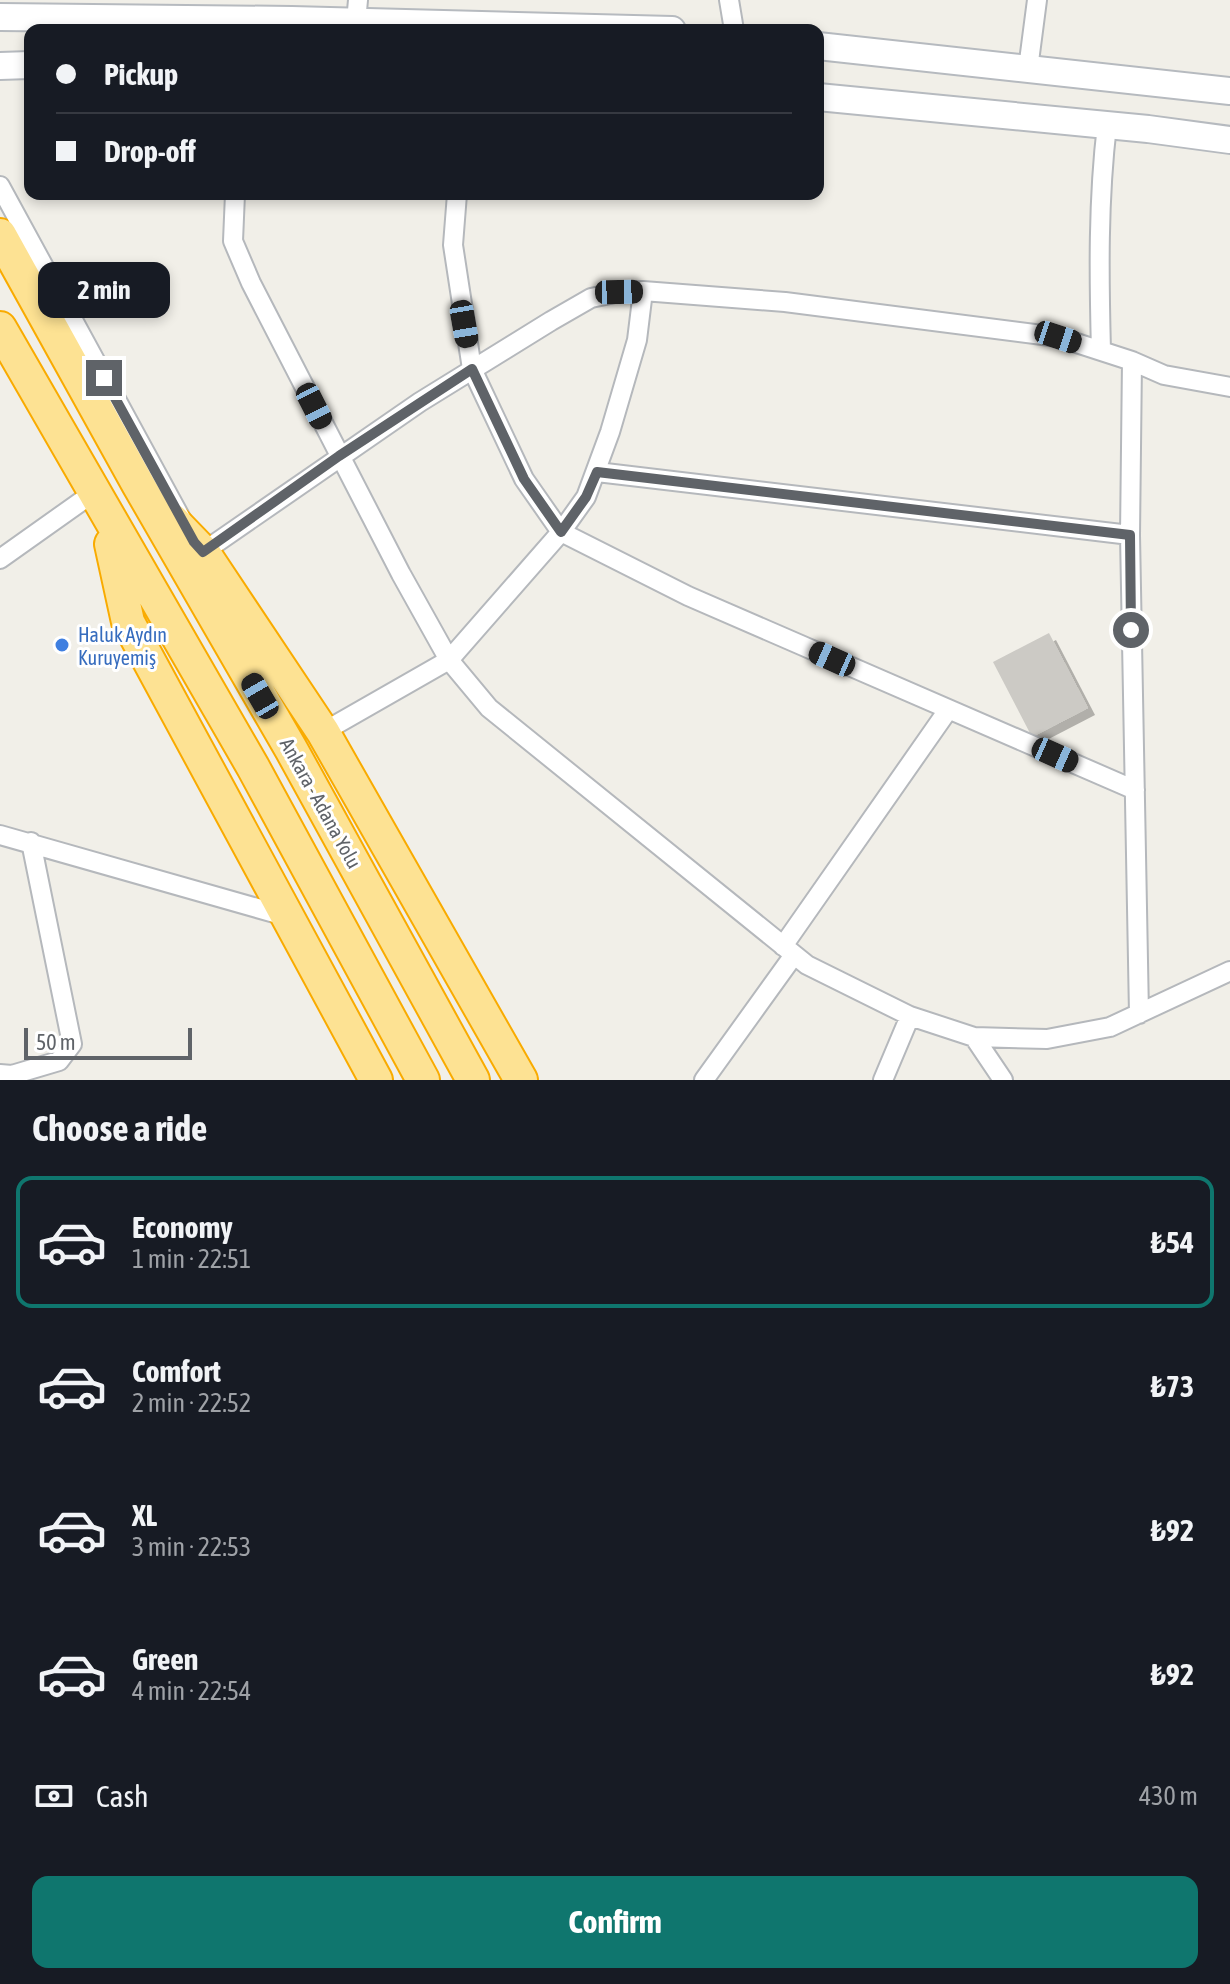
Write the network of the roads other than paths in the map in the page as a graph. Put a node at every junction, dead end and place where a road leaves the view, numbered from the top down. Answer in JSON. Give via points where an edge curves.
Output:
{"nodes":[{"id":1,"x":729,"y":0,"type":"edge"},
{"id":2,"x":1037,"y":0,"type":"edge"},
{"id":3,"x":357,"y":11,"type":"edge"},
{"id":4,"x":0,"y":17,"type":"edge"},
{"id":5,"x":573,"y":24,"type":"edge"},
{"id":6,"x":733,"y":24,"type":"edge"},
{"id":7,"x":824,"y":47,"type":"edge"},
{"id":8,"x":24,"y":65,"type":"edge"},
{"id":9,"x":0,"y":66,"type":"edge"},
{"id":10,"x":1028,"y":69,"type":"junction"},
{"id":11,"x":1230,"y":91,"type":"edge"},
{"id":12,"x":824,"y":98,"type":"edge"},
{"id":13,"x":1107,"y":125,"type":"junction"},
{"id":14,"x":1228,"y":134,"type":"edge"},
{"id":15,"x":0,"y":186,"type":"edge"},
{"id":16,"x":235,"y":200,"type":"edge"},
{"id":17,"x":457,"y":200,"type":"edge"},
{"id":18,"x":0,"y":235,"type":"edge"},
{"id":19,"x":643,"y":291,"type":"junction"},
{"id":20,"x":0,"y":328,"type":"edge"},
{"id":21,"x":1101,"y":351,"type":"junction"},
{"id":22,"x":1132,"y":361,"type":"junction"},
{"id":23,"x":472,"y":369,"type":"junction"},
{"id":24,"x":1230,"y":387,"type":"edge"},
{"id":25,"x":339,"y":456,"type":"junction"},
{"id":26,"x":597,"y":472,"type":"junction"},
{"id":27,"x":138,"y":484,"type":"junction"},
{"id":28,"x":99,"y":503,"type":"junction"},
{"id":29,"x":561,"y":532,"type":"junction"},
{"id":30,"x":1130,"y":535,"type":"junction"},
{"id":31,"x":198,"y":547,"type":"junction"},
{"id":32,"x":4,"y":552,"type":"edge"},
{"id":33,"x":449,"y":660,"type":"junction"},
{"id":34,"x":948,"y":710,"type":"junction"},
{"id":35,"x":323,"y":732,"type":"junction"},
{"id":36,"x":1135,"y":790,"type":"junction"},
{"id":37,"x":0,"y":835,"type":"edge"},
{"id":38,"x":31,"y":842,"type":"junction"},
{"id":39,"x":285,"y":916,"type":"junction"},
{"id":40,"x":789,"y":951,"type":"junction"},
{"id":41,"x":1230,"y":971,"type":"edge"},
{"id":42,"x":1139,"y":1014,"type":"junction"},
{"id":43,"x":910,"y":1016,"type":"junction"},
{"id":44,"x":974,"y":1037,"type":"junction"},
{"id":45,"x":0,"y":1074,"type":"edge"},
{"id":46,"x":473,"y":1079,"type":"edge"},
{"id":47,"x":376,"y":1080,"type":"edge"},
{"id":48,"x":423,"y":1080,"type":"edge"},
{"id":49,"x":521,"y":1080,"type":"edge"},
{"id":50,"x":704,"y":1080,"type":"edge"},
{"id":51,"x":883,"y":1080,"type":"edge"},
{"id":52,"x":1003,"y":1080,"type":"edge"}],
"edges":[{"from":1,"to":6,"type":"street"},
{"from":2,"to":10,"type":"street"},
{"from":3,"to":4,"type":"main road"},
{"from":3,"to":5,"type":"main road"},
{"from":7,"to":10,"type":"main road"},
{"from":8,"to":9,"type":"main road"},
{"from":10,"to":11,"type":"main road"},
{"from":12,"to":13,"type":"main road"},
{"from":13,"to":14,"type":"main road"},
{"from":13,"to":21,"type":"street","via":[[1100,192]]},
{"from":15,"to":31,"type":"street"},
{"from":16,"to":25,"type":"street","via":[[233,241]]},
{"from":17,"to":23,"type":"street","via":[[453,245]]},
{"from":18,"to":27,"type":"highway","name":"Ankara - Adana Yolu"},
{"from":19,"to":21,"type":"street","via":[[785,302],[1058,337]]},
{"from":19,"to":23,"type":"street","via":[[591,298]]},
{"from":19,"to":26,"type":"street","via":[[637,340]]},
{"from":20,"to":28,"type":"highway"},
{"from":21,"to":22,"type":"street"},
{"from":22,"to":24,"type":"street","via":[[1164,375]]},
{"from":22,"to":30,"type":"street"},
{"from":23,"to":25,"type":"street"},
{"from":23,"to":29,"type":"street","via":[[524,479]]},
{"from":25,"to":31,"type":"street"},
{"from":25,"to":33,"type":"street"},
{"from":26,"to":29,"type":"street"},
{"from":26,"to":30,"type":"street"},
{"from":27,"to":31,"type":"highway"},
{"from":27,"to":46,"type":"highway","name":"Ankara - Adana Yolu"},
{"from":28,"to":32,"type":"street"},
{"from":28,"to":39,"type":"highway","via":[[128,622]]},
{"from":28,"to":48,"type":"highway","via":[[253,767]]},
{"from":29,"to":33,"type":"street"},
{"from":29,"to":34,"type":"street","via":[[688,596]]},
{"from":30,"to":36,"type":"street"},
{"from":31,"to":35,"type":"highway"},
{"from":33,"to":35,"type":"street"},
{"from":33,"to":40,"type":"street","via":[[489,708]]},
{"from":34,"to":36,"type":"street"},
{"from":34,"to":40,"type":"street"},
{"from":35,"to":49,"type":"highway"},
{"from":36,"to":42,"type":"street"},
{"from":37,"to":38,"type":"street"},
{"from":38,"to":39,"type":"street"},
{"from":38,"to":45,"type":"street","via":[[72,1044],[59,1061]]},
{"from":39,"to":47,"type":"highway"},
{"from":40,"to":43,"type":"street"},
{"from":40,"to":50,"type":"street"},
{"from":41,"to":42,"type":"street"},
{"from":42,"to":44,"type":"street","via":[[1110,1027],[1047,1039]]},
{"from":43,"to":44,"type":"street"},
{"from":43,"to":51,"type":"street"},
{"from":44,"to":52,"type":"street"}]}
